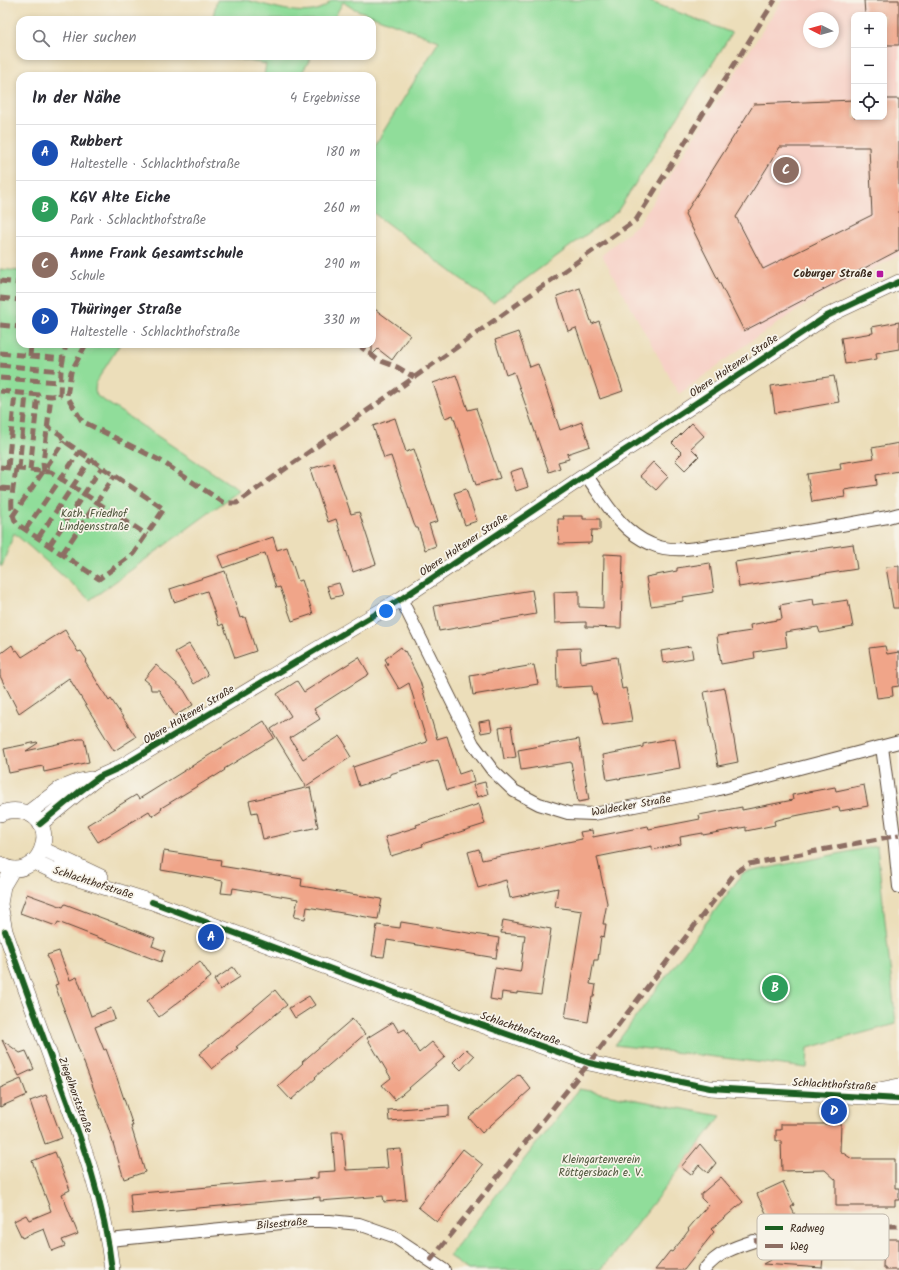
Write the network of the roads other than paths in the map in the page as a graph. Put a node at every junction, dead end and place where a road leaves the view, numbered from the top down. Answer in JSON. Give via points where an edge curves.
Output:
{"nodes":[{"id":1,"x":899,"y":282,"type":"edge"},
{"id":2,"x":586,"y":475,"type":"junction"},
{"id":3,"x":899,"y":514,"type":"edge"},
{"id":4,"x":401,"y":599,"type":"junction"},
{"id":5,"x":899,"y":742,"type":"edge"},
{"id":6,"x":882,"y":747,"type":"junction"},
{"id":7,"x":99,"y":777,"type":"junction"},
{"id":8,"x":28,"y":813,"type":"junction"},
{"id":9,"x":0,"y":814,"type":"edge"},
{"id":10,"x":40,"y":824,"type":"junction"},
{"id":11,"x":38,"y":855,"type":"junction"},
{"id":12,"x":6,"y":866,"type":"edge"},
{"id":13,"x":899,"y":887,"type":"edge"},
{"id":14,"x":2,"y":928,"type":"edge"},
{"id":15,"x":899,"y":1086,"type":"edge"},
{"id":16,"x":850,"y":1096,"type":"junction"},
{"id":17,"x":899,"y":1099,"type":"edge"},
{"id":18,"x":109,"y":1240,"type":"junction"},
{"id":19,"x":754,"y":1241,"type":"dead end"},
{"id":20,"x":112,"y":1270,"type":"edge"},
{"id":21,"x":444,"y":1270,"type":"edge"},
{"id":22,"x":704,"y":1270,"type":"edge"}],
"edges":[{"from":1,"to":2,"type":"street","name":"Obere Holtener Straße","via":[[827,316]]},
{"from":2,"to":3,"type":"street","via":[[620,523],[652,545],[668,549],[749,540]]},
{"from":2,"to":4,"type":"street","name":"Obere Holtener Straße"},
{"from":4,"to":6,"type":"street","name":"Waldecker Straße","via":[[473,744],[492,772],[514,791],[539,804],[568,813],[594,814],[715,790]]},
{"from":4,"to":7,"type":"street","name":"Obere Holtener Straße","via":[[133,760]]},
{"from":5,"to":6,"type":"street","name":"Waldecker Straße"},
{"from":6,"to":13,"type":"street"},
{"from":7,"to":8,"type":"street","name":"Obere Holtener Straße","via":[[60,788]]},
{"from":7,"to":10,"type":"street","name":"Obere Holtener Straße"},
{"from":8,"to":9,"type":"street","via":[[17,810]]},
{"from":8,"to":10,"type":"street"},
{"from":10,"to":11,"type":"street","via":[[44,842]]},
{"from":11,"to":12,"type":"street","via":[[24,867]]},
{"from":11,"to":16,"type":"street","name":"Schlachthofstraße","via":[[53,870],[152,902],[589,1063],[710,1088]]},
{"from":12,"to":14,"type":"street","name":"Ziegelhorststraße","via":[[0,904]]},
{"from":14,"to":18,"type":"street","name":"Ziegelhorststraße","via":[[86,1152]]},
{"from":15,"to":16,"type":"street","name":"Schlachthofstraße"},
{"from":16,"to":17,"type":"street","name":"Schlachthofstraße"},
{"from":18,"to":20,"type":"street","name":"Ziegelhorststraße"},
{"from":18,"to":21,"type":"street","name":"Bilsestraße","via":[[301,1221],[330,1221],[359,1224],[393,1236]]},
{"from":19,"to":22,"type":"street","via":[[720,1254]]}]}
